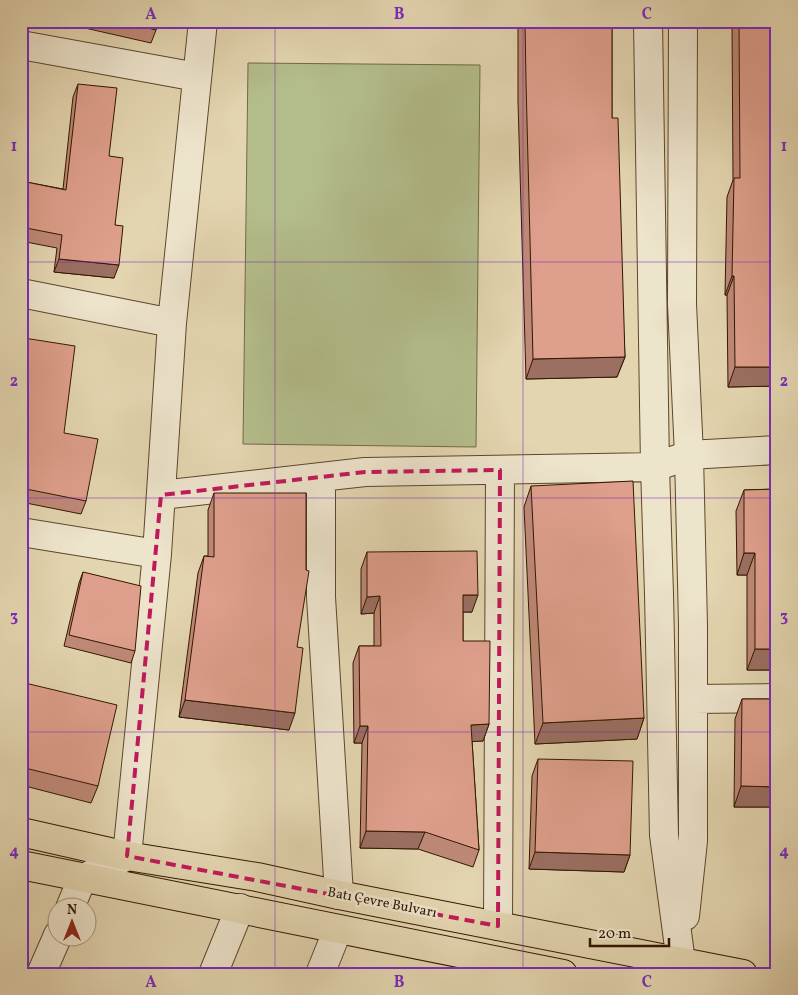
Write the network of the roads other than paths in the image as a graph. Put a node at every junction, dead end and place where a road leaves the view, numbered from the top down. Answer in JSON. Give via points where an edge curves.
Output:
{"nodes":[{"id":1,"x":203,"y":21,"type":"edge"},
{"id":2,"x":648,"y":21,"type":"edge"},
{"id":3,"x":683,"y":21,"type":"edge"},
{"id":4,"x":21,"y":45,"type":"edge"},
{"id":5,"x":198,"y":77,"type":"junction"},
{"id":6,"x":21,"y":293,"type":"edge"},
{"id":7,"x":172,"y":324,"type":"junction"},
{"id":8,"x":777,"y":450,"type":"edge"},
{"id":9,"x":689,"y":455,"type":"junction"},
{"id":10,"x":655,"y":467,"type":"junction"},
{"id":11,"x":500,"y":470,"type":"junction"},
{"id":12,"x":320,"y":477,"type":"junction"},
{"id":13,"x":161,"y":495,"type":"junction"},
{"id":14,"x":21,"y":532,"type":"edge"},
{"id":15,"x":157,"y":554,"type":"junction"},
{"id":16,"x":777,"y":698,"type":"edge"},
{"id":17,"x":693,"y":699,"type":"junction"},
{"id":18,"x":21,"y":832,"type":"edge"},
{"id":19,"x":127,"y":856,"type":"junction"},
{"id":20,"x":21,"y":865,"type":"edge"},
{"id":21,"x":82,"y":879,"type":"junction"},
{"id":22,"x":339,"y":895,"type":"junction"},
{"id":23,"x":74,"y":898,"type":"edge"},
{"id":24,"x":240,"y":908,"type":"junction"},
{"id":25,"x":498,"y":926,"type":"junction"},
{"id":26,"x":338,"y":929,"type":"junction"},
{"id":27,"x":53,"y":948,"type":"edge"},
{"id":28,"x":681,"y":968,"type":"edge"},
{"id":29,"x":41,"y":974,"type":"edge"},
{"id":30,"x":213,"y":974,"type":"edge"},
{"id":31,"x":320,"y":974,"type":"edge"},
{"id":32,"x":563,"y":974,"type":"edge"},
{"id":33,"x":743,"y":974,"type":"edge"}],
"edges":[{"from":1,"to":5,"type":"street"},
{"from":2,"to":10,"type":"street"},
{"from":3,"to":9,"type":"street","via":[[682,304]]},
{"from":4,"to":5,"type":"street"},
{"from":5,"to":7,"type":"street"},
{"from":6,"to":7,"type":"street"},
{"from":7,"to":13,"type":"street"},
{"from":8,"to":9,"type":"street"},
{"from":9,"to":10,"type":"street"},
{"from":9,"to":17,"type":"street"},
{"from":10,"to":11,"type":"street"},
{"from":10,"to":28,"type":"street","via":[[664,835]]},
{"from":11,"to":12,"type":"street","via":[[365,472]]},
{"from":11,"to":25,"type":"street"},
{"from":12,"to":13,"type":"street"},
{"from":12,"to":22,"type":"street","via":[[320,597]]},
{"from":13,"to":15,"type":"street"},
{"from":14,"to":15,"type":"street"},
{"from":15,"to":19,"type":"street"},
{"from":16,"to":17,"type":"street"},
{"from":17,"to":28,"type":"street","via":[[693,841]]},
{"from":18,"to":19,"type":"main road","name":"Batı Çevre Bulvarı"},
{"from":19,"to":21,"type":"street"},
{"from":19,"to":22,"type":"main road","name":"Batı Çevre Bulvarı"},
{"from":20,"to":21,"type":"main road"},
{"from":21,"to":23,"type":"street"},
{"from":21,"to":24,"type":"main road"},
{"from":22,"to":25,"type":"main road","name":"Batı Çevre Bulvarı"},
{"from":24,"to":26,"type":"main road"},
{"from":24,"to":30,"type":"street"},
{"from":25,"to":28,"type":"main road","name":"Batı Çevre Bulvarı"},
{"from":26,"to":31,"type":"street"},
{"from":26,"to":32,"type":"main road"},
{"from":27,"to":29,"type":"street"},
{"from":28,"to":33,"type":"main road","name":"Batı Çevre Bulvarı"}]}
